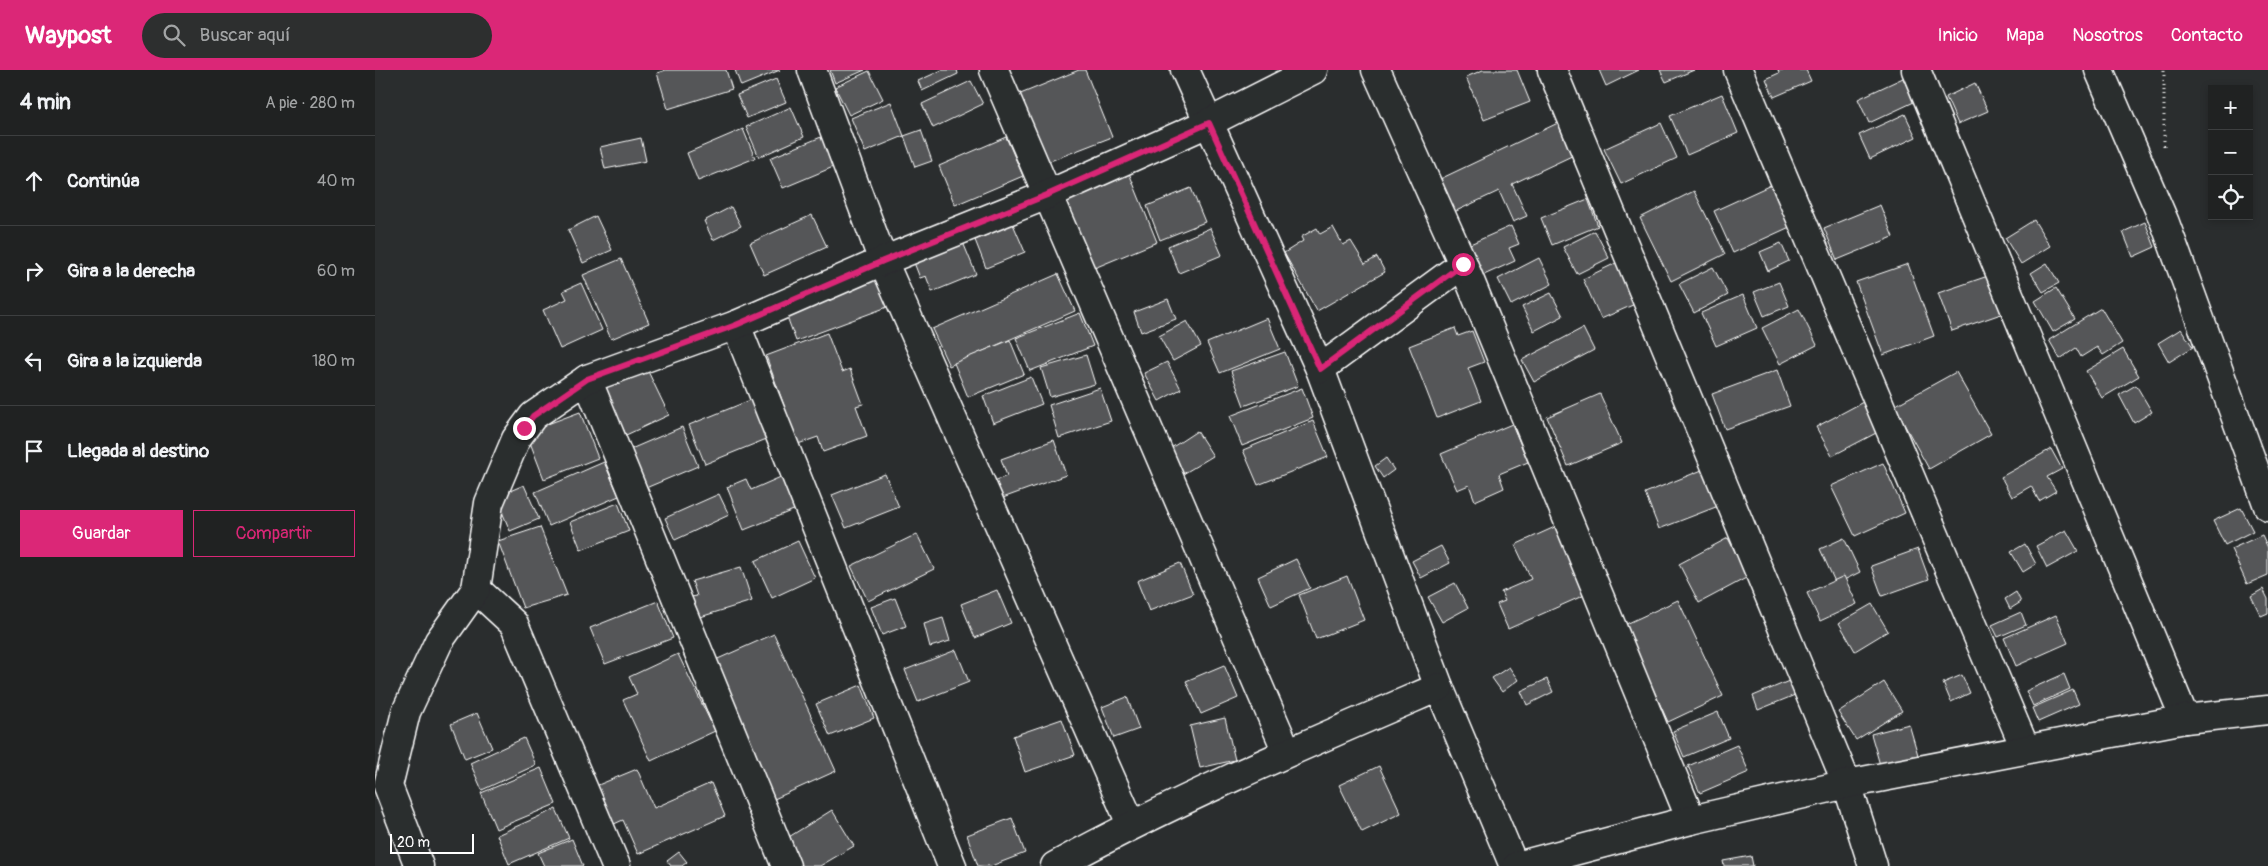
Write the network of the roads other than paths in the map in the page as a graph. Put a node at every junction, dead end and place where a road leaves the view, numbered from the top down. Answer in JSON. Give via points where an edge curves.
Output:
{"nodes":[{"id":1,"x":812,"y":70,"type":"edge"},
{"id":2,"x":994,"y":70,"type":"edge"},
{"id":3,"x":1185,"y":70,"type":"edge"},
{"id":4,"x":1313,"y":70,"type":"edge"},
{"id":5,"x":1376,"y":70,"type":"edge"},
{"id":6,"x":1552,"y":70,"type":"edge"},
{"id":7,"x":1738,"y":70,"type":"edge"},
{"id":8,"x":1916,"y":70,"type":"edge"},
{"id":9,"x":2099,"y":70,"type":"edge"},
{"id":10,"x":1209,"y":123,"type":"junction"},
{"id":11,"x":1047,"y":195,"type":"junction"},
{"id":12,"x":883,"y":261,"type":"junction"},
{"id":13,"x":1463,"y":264,"type":"junction"},
{"id":14,"x":736,"y":325,"type":"junction"},
{"id":15,"x":1320,"y":369,"type":"junction"},
{"id":16,"x":587,"y":379,"type":"junction"},
{"id":17,"x":2268,"y":506,"type":"edge"},
{"id":18,"x":476,"y":589,"type":"junction"},
{"id":19,"x":1439,"y":687,"type":"junction"},
{"id":20,"x":2268,"y":710,"type":"edge"},
{"id":21,"x":2185,"y":719,"type":"junction"},
{"id":22,"x":2025,"y":748,"type":"junction"},
{"id":23,"x":1287,"y":752,"type":"junction"},
{"id":24,"x":1847,"y":784,"type":"junction"},
{"id":25,"x":1691,"y":820,"type":"junction"},
{"id":26,"x":1131,"y":824,"type":"junction"},
{"id":27,"x":419,"y":866,"type":"edge"},
{"id":28,"x":616,"y":866,"type":"edge"},
{"id":29,"x":786,"y":866,"type":"edge"},
{"id":30,"x":953,"y":866,"type":"edge"},
{"id":31,"x":1055,"y":866,"type":"edge"},
{"id":32,"x":1515,"y":866,"type":"edge"},
{"id":33,"x":1873,"y":866,"type":"edge"}],
"edges":[{"from":1,"to":12,"type":"street"},
{"from":2,"to":11,"type":"street"},
{"from":3,"to":10,"type":"street"},
{"from":4,"to":10,"type":"street"},
{"from":5,"to":13,"type":"street"},
{"from":6,"to":24,"type":"street"},
{"from":7,"to":22,"type":"street"},
{"from":8,"to":21,"type":"street"},
{"from":9,"to":17,"type":"street","via":[[2165,223]]},
{"from":10,"to":11,"type":"street"},
{"from":10,"to":15,"type":"street"},
{"from":11,"to":12,"type":"street"},
{"from":11,"to":23,"type":"street"},
{"from":12,"to":14,"type":"street"},
{"from":12,"to":26,"type":"street"},
{"from":13,"to":15,"type":"street"},
{"from":13,"to":25,"type":"street"},
{"from":14,"to":16,"type":"street"},
{"from":14,"to":30,"type":"street"},
{"from":15,"to":19,"type":"street"},
{"from":16,"to":18,"type":"street","via":[[533,416],[516,439],[489,503]]},
{"from":16,"to":29,"type":"street"},
{"from":18,"to":27,"type":"street","via":[[439,641],[406,712],[388,786]]},
{"from":18,"to":28,"type":"street","via":[[514,624]]},
{"from":19,"to":23,"type":"street"},
{"from":19,"to":32,"type":"street"},
{"from":20,"to":21,"type":"street"},
{"from":21,"to":22,"type":"street"},
{"from":22,"to":24,"type":"street"},
{"from":23,"to":26,"type":"street"},
{"from":24,"to":25,"type":"street"},
{"from":24,"to":33,"type":"street"},
{"from":25,"to":32,"type":"street"},
{"from":26,"to":31,"type":"street"}]}
